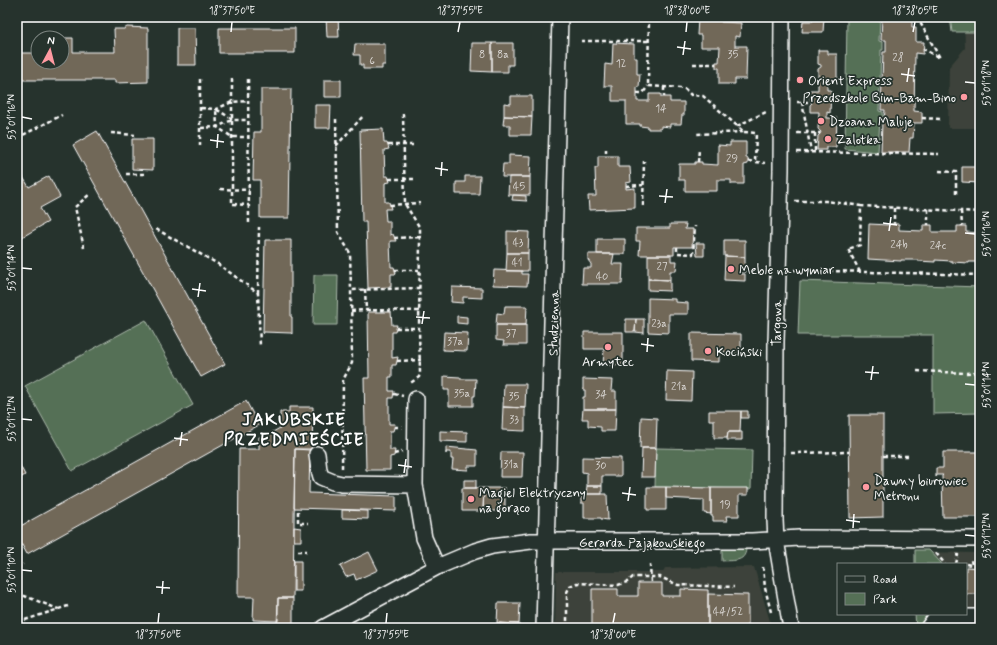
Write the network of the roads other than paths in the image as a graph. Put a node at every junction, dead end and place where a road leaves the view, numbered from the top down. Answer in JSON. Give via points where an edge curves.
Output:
{"nodes":[{"id":1,"x":560,"y":17,"type":"edge"},
{"id":2,"x":782,"y":17,"type":"edge"},
{"id":3,"x":409,"y":402,"type":"road end"},
{"id":4,"x":317,"y":454,"type":"dead end"},
{"id":5,"x":415,"y":485,"type":"junction"},
{"id":6,"x":980,"y":539,"type":"edge"},
{"id":7,"x":776,"y":540,"type":"junction"},
{"id":8,"x":546,"y":542,"type":"junction"},
{"id":9,"x":436,"y":567,"type":"junction"},
{"id":10,"x":980,"y":617,"type":"edge"},
{"id":11,"x":323,"y":628,"type":"edge"},
{"id":12,"x":544,"y":628,"type":"edge"},
{"id":13,"x":791,"y":628,"type":"edge"},
{"id":14,"x":928,"y":628,"type":"edge"}],
"edges":[{"from":1,"to":8,"type":"street","name":"Studzienna"},
{"from":2,"to":7,"type":"street","name":"Targowa","via":[[781,170],[777,270]]},
{"from":3,"to":5,"type":"street"},
{"from":4,"to":5,"type":"street","via":[[321,477],[333,482]]},
{"from":5,"to":9,"type":"street","via":[[424,538]]},
{"from":6,"to":7,"type":"street","name":"Gerarda Pająkowskiego"},
{"from":7,"to":8,"type":"street","name":"Gerarda Pająkowskiego"},
{"from":7,"to":13,"type":"street","name":"Targowa"},
{"from":8,"to":9,"type":"street","name":"Gerarda Pająkowskiego","via":[[531,541],[492,546]]},
{"from":8,"to":12,"type":"street","name":"Studzienna"},
{"from":9,"to":11,"type":"street","name":"Gerarda Pająkowskiego"},
{"from":10,"to":14,"type":"street","via":[[942,617],[934,620]]}]}
